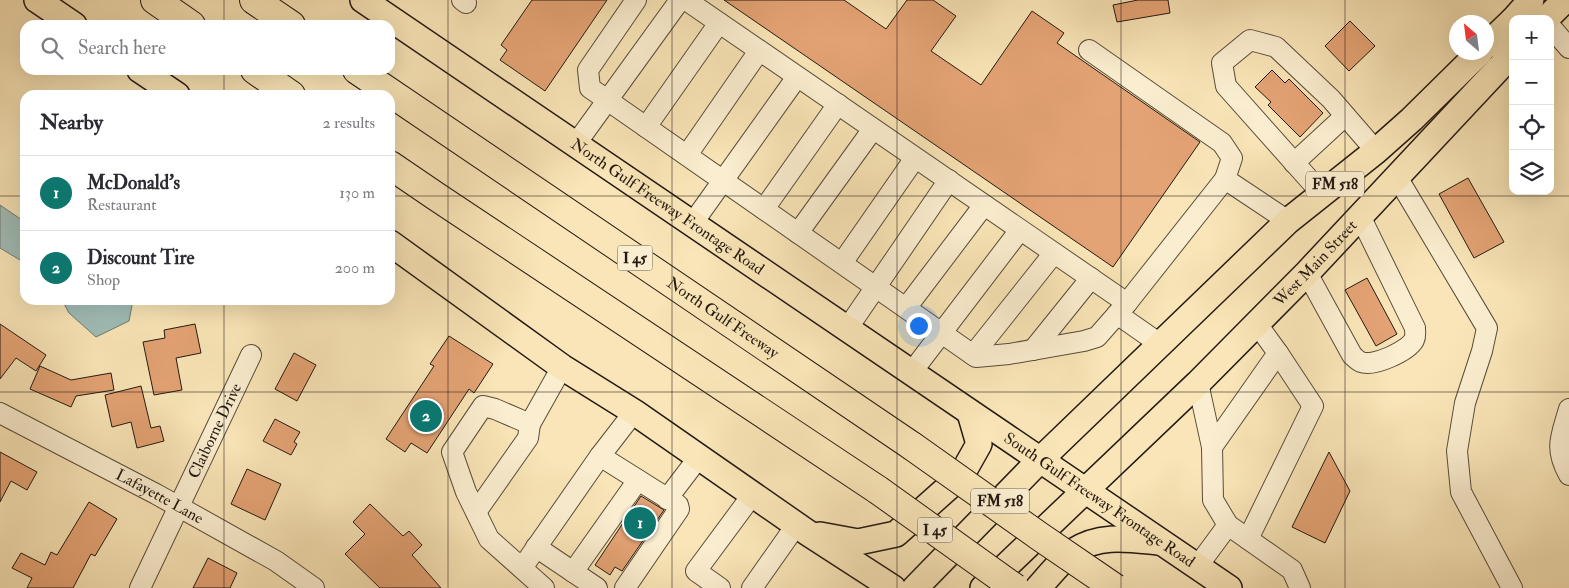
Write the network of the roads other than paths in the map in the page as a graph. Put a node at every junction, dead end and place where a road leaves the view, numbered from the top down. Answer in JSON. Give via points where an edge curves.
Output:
{"nodes":[{"id":1,"x":37,"y":0,"type":"edge"},
{"id":2,"x":155,"y":0,"type":"edge"},
{"id":3,"x":254,"y":0,"type":"edge"},
{"id":4,"x":362,"y":0,"type":"edge"},
{"id":5,"x":636,"y":0,"type":"edge"},
{"id":6,"x":680,"y":0,"type":"edge"},
{"id":7,"x":686,"y":0,"type":"edge"},
{"id":8,"x":1531,"y":0,"type":"edge"},
{"id":9,"x":1565,"y":0,"type":"edge"},
{"id":10,"x":1517,"y":15,"type":"edge"},
{"id":11,"x":1550,"y":15,"type":"edge"},
{"id":12,"x":67,"y":20,"type":"edge"},
{"id":13,"x":184,"y":20,"type":"edge"},
{"id":14,"x":284,"y":20,"type":"edge"},
{"id":15,"x":391,"y":20,"type":"edge"},
{"id":16,"x":395,"y":22,"type":"edge"},
{"id":17,"x":719,"y":23,"type":"junction"},
{"id":18,"x":1509,"y":23,"type":"edge"},
{"id":19,"x":1554,"y":31,"type":"edge"},
{"id":20,"x":1494,"y":38,"type":"edge"},
{"id":21,"x":1569,"y":48,"type":"edge"},
{"id":22,"x":1089,"y":50,"type":"dead end"},
{"id":23,"x":759,"y":51,"type":"junction"},
{"id":24,"x":1509,"y":57,"type":"edge"},
{"id":25,"x":1472,"y":60,"type":"edge"},
{"id":26,"x":147,"y":75,"type":"edge"},
{"id":27,"x":262,"y":75,"type":"edge"},
{"id":28,"x":365,"y":75,"type":"edge"},
{"id":29,"x":797,"y":76,"type":"junction"},
{"id":30,"x":170,"y":90,"type":"edge"},
{"id":31,"x":284,"y":90,"type":"edge"},
{"id":32,"x":387,"y":90,"type":"edge"},
{"id":33,"x":395,"y":95,"type":"edge"},
{"id":34,"x":606,"y":100,"type":"junction"},
{"id":35,"x":838,"y":104,"type":"junction"},
{"id":36,"x":1345,"y":116,"type":"junction"},
{"id":37,"x":646,"y":128,"type":"junction"},
{"id":38,"x":873,"y":129,"type":"junction"},
{"id":39,"x":575,"y":145,"type":"junction"},
{"id":40,"x":1376,"y":151,"type":"junction"},
{"id":41,"x":686,"y":156,"type":"junction"},
{"id":42,"x":916,"y":158,"type":"junction"},
{"id":43,"x":1294,"y":163,"type":"junction"},
{"id":44,"x":395,"y":168,"type":"edge"},
{"id":45,"x":1226,"y":178,"type":"junction"},
{"id":46,"x":1397,"y":178,"type":"junction"},
{"id":47,"x":722,"y":180,"type":"junction"},
{"id":48,"x":949,"y":180,"type":"junction"},
{"id":49,"x":1323,"y":194,"type":"junction"},
{"id":50,"x":984,"y":205,"type":"junction"},
{"id":51,"x":764,"y":209,"type":"junction"},
{"id":52,"x":1360,"y":216,"type":"junction"},
{"id":53,"x":1288,"y":221,"type":"junction"},
{"id":54,"x":692,"y":224,"type":"junction"},
{"id":55,"x":1020,"y":230,"type":"junction"},
{"id":56,"x":798,"y":233,"type":"junction"},
{"id":57,"x":395,"y":247,"type":"edge"},
{"id":58,"x":1054,"y":253,"type":"junction"},
{"id":59,"x":842,"y":263,"type":"junction"},
{"id":60,"x":1307,"y":274,"type":"junction"},
{"id":61,"x":1090,"y":278,"type":"junction"},
{"id":62,"x":875,"y":286,"type":"junction"},
{"id":63,"x":906,"y":308,"type":"junction"},
{"id":64,"x":1122,"y":308,"type":"junction"},
{"id":65,"x":1257,"y":324,"type":"junction"},
{"id":66,"x":847,"y":329,"type":"junction"},
{"id":67,"x":942,"y":333,"type":"junction"},
{"id":68,"x":1155,"y":349,"type":"junction"},
{"id":69,"x":1033,"y":350,"type":"junction"},
{"id":70,"x":1278,"y":353,"type":"junction"},
{"id":71,"x":251,"y":355,"type":"dead end"},
{"id":72,"x":973,"y":355,"type":"junction"},
{"id":73,"x":562,"y":367,"type":"junction"},
{"id":74,"x":911,"y":373,"type":"junction"},
{"id":75,"x":1198,"y":383,"type":"junction"},
{"id":76,"x":1569,"y":410,"type":"edge"},
{"id":77,"x":634,"y":412,"type":"junction"},
{"id":78,"x":0,"y":413,"type":"edge"},
{"id":79,"x":970,"y":413,"type":"junction"},
{"id":80,"x":530,"y":424,"type":"junction"},
{"id":81,"x":1212,"y":446,"type":"junction"},
{"id":82,"x":600,"y":456,"type":"junction"},
{"id":83,"x":700,"y":457,"type":"junction"},
{"id":84,"x":1040,"y":460,"type":"junction"},
{"id":85,"x":1569,"y":475,"type":"edge"},
{"id":86,"x":638,"y":480,"type":"junction"},
{"id":87,"x":1084,"y":491,"type":"junction"},
{"id":88,"x":753,"y":494,"type":"junction"},
{"id":89,"x":667,"y":499,"type":"junction"},
{"id":90,"x":178,"y":507,"type":"junction"},
{"id":91,"x":476,"y":512,"type":"junction"},
{"id":92,"x":1228,"y":525,"type":"junction"},
{"id":93,"x":802,"y":529,"type":"junction"},
{"id":94,"x":1248,"y":539,"type":"junction"},
{"id":95,"x":1160,"y":542,"type":"junction"},
{"id":96,"x":536,"y":547,"type":"junction"},
{"id":97,"x":1197,"y":567,"type":"junction"},
{"id":98,"x":522,"y":568,"type":"junction"},
{"id":99,"x":573,"y":572,"type":"junction"},
{"id":100,"x":987,"y":580,"type":"edge"},
{"id":101,"x":140,"y":588,"type":"edge"},
{"id":102,"x":314,"y":588,"type":"edge"},
{"id":103,"x":544,"y":588,"type":"edge"},
{"id":104,"x":597,"y":588,"type":"edge"},
{"id":105,"x":625,"y":588,"type":"edge"},
{"id":106,"x":720,"y":588,"type":"edge"},
{"id":107,"x":752,"y":588,"type":"edge"},
{"id":108,"x":893,"y":588,"type":"edge"},
{"id":109,"x":915,"y":588,"type":"edge"},
{"id":110,"x":1015,"y":588,"type":"edge"},
{"id":111,"x":1038,"y":588,"type":"edge"},
{"id":112,"x":1115,"y":588,"type":"edge"},
{"id":113,"x":1229,"y":588,"type":"edge"},
{"id":114,"x":1300,"y":588,"type":"edge"},
{"id":115,"x":1512,"y":588,"type":"edge"}],
"edges":[{"from":1,"to":12,"type":"main road"},
{"from":2,"to":13,"type":"highway"},
{"from":3,"to":14,"type":"highway"},
{"from":4,"to":15,"type":"main road","name":"North Gulf Freeway Frontage Road"},
{"from":5,"to":34,"type":"street","via":[[588,70],[590,88]]},
{"from":6,"to":34,"type":"street"},
{"from":7,"to":17,"type":"street"},
{"from":8,"to":10,"type":"main road"},
{"from":9,"to":11,"type":"main road"},
{"from":16,"to":39,"type":"main road","name":"North Gulf Freeway Frontage Road"},
{"from":17,"to":23,"type":"street"},
{"from":17,"to":37,"type":"street"},
{"from":18,"to":20,"type":"main road"},
{"from":19,"to":21,"type":"street"},
{"from":22,"to":45,"type":"street","via":[[1222,143],[1232,158]]},
{"from":23,"to":29,"type":"street"},
{"from":23,"to":41,"type":"street"},
{"from":24,"to":46,"type":"main road","name":"West Main Street","number":"FM 518"},
{"from":25,"to":40,"type":"main road","number":"FM 518"},
{"from":26,"to":30,"type":"main road"},
{"from":27,"to":31,"type":"highway"},
{"from":28,"to":32,"type":"highway","name":"North Gulf Freeway","number":"I 45","bridge":true},
{"from":29,"to":35,"type":"street"},
{"from":29,"to":47,"type":"street"},
{"from":33,"to":112,"type":"highway","name":"North Gulf Freeway","number":"I 45","bridge":true,"via":[[912,446]]},
{"from":34,"to":37,"type":"street"},
{"from":34,"to":39,"type":"street"},
{"from":35,"to":38,"type":"street"},
{"from":35,"to":51,"type":"street"},
{"from":36,"to":40,"type":"street"},
{"from":36,"to":43,"type":"street"},
{"from":36,"to":43,"type":"street","via":[[1276,48],[1250,40],[1222,63],[1226,86]]},
{"from":37,"to":41,"type":"street"},
{"from":38,"to":42,"type":"street"},
{"from":38,"to":56,"type":"street"},
{"from":39,"to":54,"type":"main road","name":"North Gulf Freeway Frontage Road"},
{"from":40,"to":49,"type":"main road","number":"FM 518"},
{"from":41,"to":47,"type":"street"},
{"from":42,"to":48,"type":"street"},
{"from":42,"to":59,"type":"street"},
{"from":43,"to":49,"type":"street"},
{"from":44,"to":100,"type":"highway","number":"I 45","bridge":true,"via":[[878,490]]},
{"from":45,"to":53,"type":"street"},
{"from":45,"to":64,"type":"street"},
{"from":46,"to":52,"type":"main road","name":"West Main Street","number":"FM 518"},
{"from":46,"to":115,"type":"street","via":[[1487,328],[1465,403],[1457,451],[1461,492]]},
{"from":47,"to":51,"type":"street"},
{"from":47,"to":54,"type":"street"},
{"from":48,"to":50,"type":"street"},
{"from":48,"to":62,"type":"street"},
{"from":49,"to":53,"type":"main road","number":"FM 518"},
{"from":50,"to":55,"type":"street"},
{"from":50,"to":63,"type":"street"},
{"from":51,"to":56,"type":"street"},
{"from":52,"to":60,"type":"main road","name":"West Main Street","number":"FM 518"},
{"from":52,"to":60,"type":"street","via":[[1415,328],[1416,338],[1410,346],[1379,362],[1360,362],[1352,355]]},
{"from":53,"to":68,"type":"main road","number":"FM 518"},
{"from":54,"to":66,"type":"main road","name":"North Gulf Freeway Frontage Road"},
{"from":55,"to":58,"type":"street"},
{"from":55,"to":67,"type":"street"},
{"from":56,"to":59,"type":"street"},
{"from":57,"to":73,"type":"main road"},
{"from":58,"to":61,"type":"street"},
{"from":58,"to":72,"type":"street"},
{"from":59,"to":62,"type":"street"},
{"from":60,"to":65,"type":"main road","name":"West Main Street","number":"FM 518"},
{"from":61,"to":64,"type":"street"},
{"from":61,"to":69,"type":"street"},
{"from":62,"to":63,"type":"street"},
{"from":62,"to":66,"type":"street"},
{"from":63,"to":67,"type":"street"},
{"from":64,"to":68,"type":"street"},
{"from":64,"to":69,"type":"street","via":[[1097,337]]},
{"from":65,"to":70,"type":"street"},
{"from":65,"to":75,"type":"main road","name":"West Main Street","number":"FM 518"},
{"from":66,"to":74,"type":"main road","name":"North Gulf Freeway Frontage Road"},
{"from":67,"to":72,"type":"street"},
{"from":67,"to":74,"type":"street"},
{"from":68,"to":84,"type":"main road","number":"FM 518"},
{"from":69,"to":72,"type":"street"},
{"from":70,"to":81,"type":"street"},
{"from":70,"to":94,"type":"street","via":[[1313,406]]},
{"from":71,"to":90,"type":"street","name":"Claiborne Drive"},
{"from":73,"to":77,"type":"main road"},
{"from":73,"to":80,"type":"street"},
{"from":74,"to":79,"type":"main road","name":"North Gulf Freeway Frontage Road"},
{"from":75,"to":81,"type":"street"},
{"from":75,"to":87,"type":"main road","number":"FM 518"},
{"from":76,"to":85,"type":"street","via":[[1559,451]]},
{"from":77,"to":82,"type":"street"},
{"from":77,"to":83,"type":"main road"},
{"from":78,"to":90,"type":"street","name":"Lafayette Lane"},
{"from":79,"to":84,"type":"main road","name":"South Gulf Freeway Frontage Road"},
{"from":79,"to":93,"type":"main road","via":[[978,444],[961,476],[896,534],[858,542]]},
{"from":80,"to":91,"type":"street","via":[[528,438]]},
{"from":80,"to":91,"type":"street","via":[[483,406],[452,452]]},
{"from":81,"to":92,"type":"street","via":[[1213,500]]},
{"from":82,"to":86,"type":"street"},
{"from":82,"to":96,"type":"street"},
{"from":83,"to":88,"type":"main road"},
{"from":83,"to":89,"type":"street"},
{"from":84,"to":87,"type":"main road","name":"South Gulf Freeway Frontage Road"},
{"from":84,"to":109,"type":"main road","number":"FM 518"},
{"from":86,"to":89,"type":"street"},
{"from":86,"to":99,"type":"street"},
{"from":87,"to":95,"type":"main road","name":"South Gulf Freeway Frontage Road"},
{"from":87,"to":100,"type":"main road","number":"FM 518"},
{"from":88,"to":93,"type":"main road"},
{"from":88,"to":106,"type":"street","via":[[696,571]]},
{"from":89,"to":105,"type":"street","via":[[679,509]]},
{"from":90,"to":101,"type":"street","name":"Claiborne Drive"},
{"from":90,"to":102,"type":"street","name":"Lafayette Lane","via":[[276,561]]},
{"from":91,"to":98,"type":"street","via":[[490,539]]},
{"from":92,"to":94,"type":"street"},
{"from":92,"to":97,"type":"street"},
{"from":93,"to":107,"type":"street"},
{"from":93,"to":108,"type":"main road"},
{"from":94,"to":114,"type":"street","via":[[1292,570]]},
{"from":95,"to":97,"type":"main road","name":"South Gulf Freeway Frontage Road"},
{"from":95,"to":111,"type":"main road","via":[[1110,538],[1090,543],[1072,552]]},
{"from":96,"to":98,"type":"street"},
{"from":96,"to":99,"type":"street"},
{"from":97,"to":113,"type":"main road","name":"South Gulf Freeway Frontage Road"},
{"from":98,"to":103,"type":"street"},
{"from":99,"to":104,"type":"street"},
{"from":100,"to":110,"type":"highway","number":"I 45","bridge":true}]}
